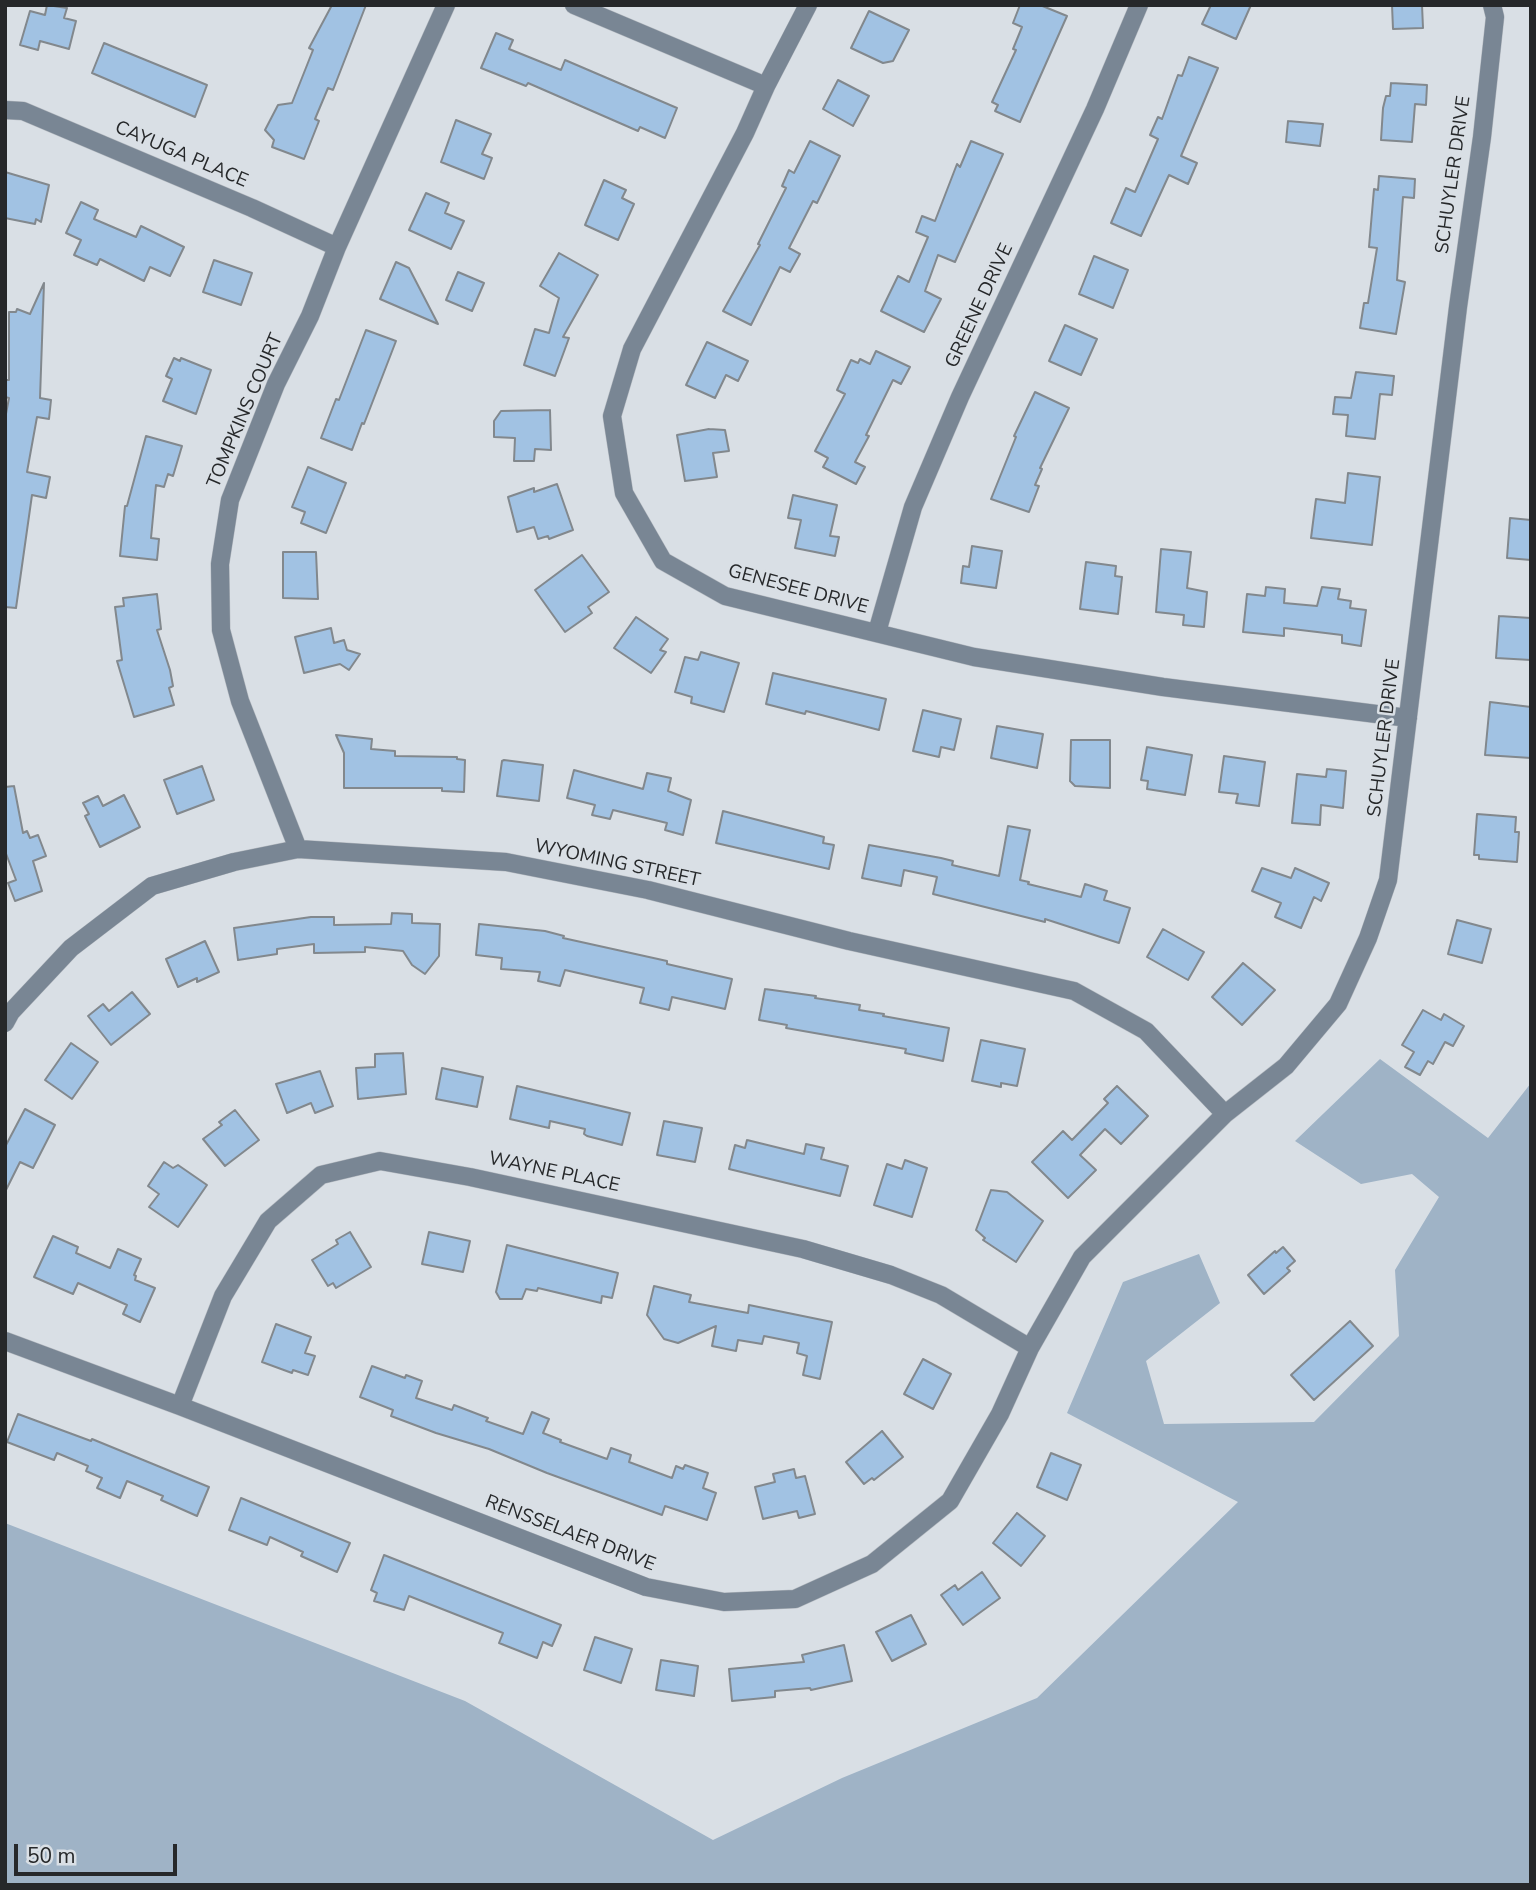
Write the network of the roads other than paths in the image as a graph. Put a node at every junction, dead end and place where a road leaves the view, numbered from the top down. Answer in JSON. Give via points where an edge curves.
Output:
{"nodes":[{"id":1,"x":446,"y":5,"type":"edge"},
{"id":2,"x":575,"y":5,"type":"edge"},
{"id":3,"x":808,"y":5,"type":"edge"},
{"id":4,"x":1139,"y":5,"type":"edge"},
{"id":5,"x":1492,"y":5,"type":"edge"},
{"id":6,"x":766,"y":86,"type":"junction"},
{"id":7,"x":5,"y":110,"type":"edge"},
{"id":8,"x":337,"y":247,"type":"junction"},
{"id":9,"x":877,"y":632,"type":"junction"},
{"id":10,"x":1408,"y":718,"type":"junction"},
{"id":11,"x":298,"y":849,"type":"junction"},
{"id":12,"x":7,"y":1012,"type":"edge"},
{"id":13,"x":1225,"y":1114,"type":"junction"},
{"id":14,"x":5,"y":1341,"type":"edge"},
{"id":15,"x":1030,"y":1348,"type":"junction"},
{"id":16,"x":180,"y":1406,"type":"junction"}],
"edges":[{"from":1,"to":8,"type":"street","name":"TOMPKINS COURT"},
{"from":2,"to":6,"type":"street"},
{"from":3,"to":6,"type":"street","name":"GENESEE DRIVE"},
{"from":4,"to":9,"type":"street","name":"GREENE DRIVE","via":[[913,507]]},
{"from":5,"to":10,"type":"street","name":"SCHUYLER DRIVE","via":[[1495,17],[1482,137]]},
{"from":6,"to":9,"type":"street","name":"GENESEE DRIVE","via":[[632,349],[612,416],[624,493],[663,561],[725,596]]},
{"from":7,"to":8,"type":"street","name":"CAYUGA PLACE","via":[[23,111]]},
{"from":8,"to":11,"type":"street","name":"TOMPKINS COURT","via":[[230,500],[220,564],[221,630],[240,701]]},
{"from":9,"to":10,"type":"street","name":"GENESEE DRIVE","via":[[974,657]]},
{"from":10,"to":13,"type":"street","name":"SCHUYLER DRIVE","via":[[1388,880],[1338,1004],[1286,1066]]},
{"from":11,"to":12,"type":"street","name":"WYOMING STREET","via":[[234,862],[152,887],[71,948]]},
{"from":11,"to":13,"type":"street","name":"WYOMING STREET","via":[[506,862],[648,890],[1073,991],[1146,1031]]},
{"from":13,"to":15,"type":"street","name":"SCHUYLER DRIVE","via":[[1082,1257]]},
{"from":14,"to":16,"type":"street","name":"RENSSELAER DRIVE"},
{"from":15,"to":16,"type":"street","name":"RENSSELAER DRIVE","via":[[1000,1414],[950,1501],[872,1564],[795,1599],[724,1602],[646,1587]]},
{"from":15,"to":16,"type":"street","name":"WAYNE PLACE","via":[[941,1295],[803,1249],[380,1161],[321,1175],[268,1221],[223,1296]]}]}
